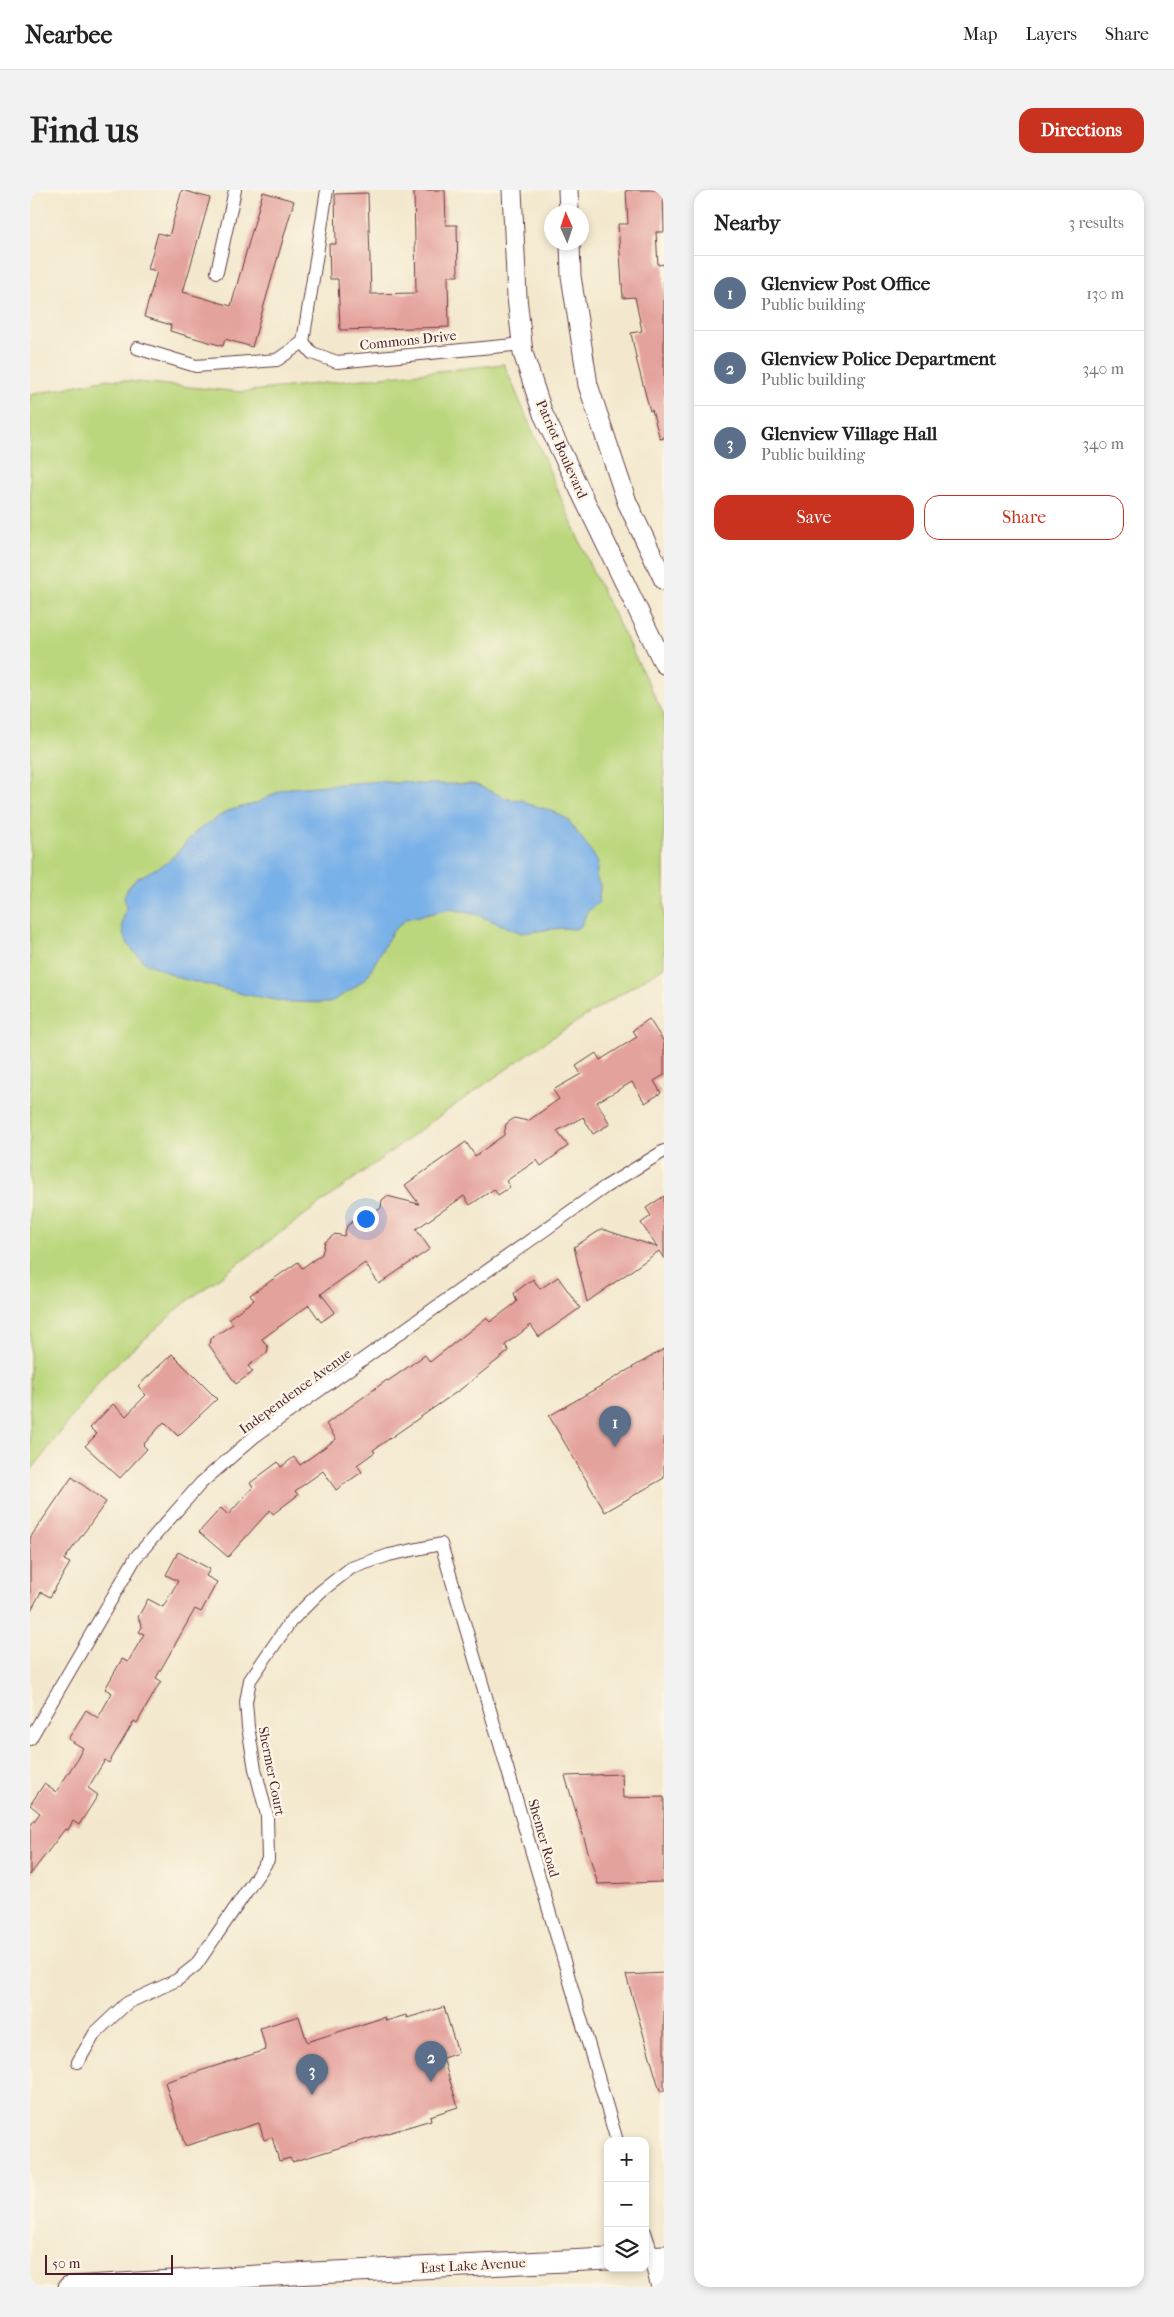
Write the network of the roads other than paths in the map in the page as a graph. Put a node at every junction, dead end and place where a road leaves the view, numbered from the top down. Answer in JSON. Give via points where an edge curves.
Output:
{"nodes":[{"id":1,"x":235,"y":190,"type":"edge"},
{"id":2,"x":327,"y":190,"type":"edge"},
{"id":3,"x":512,"y":190,"type":"edge"},
{"id":4,"x":568,"y":190,"type":"edge"},
{"id":5,"x":568,"y":205,"type":"edge"},
{"id":6,"x":570,"y":250,"type":"edge"},
{"id":7,"x":217,"y":272,"type":"dead end"},
{"id":8,"x":303,"y":342,"type":"junction"},
{"id":9,"x":523,"y":344,"type":"junction"},
{"id":10,"x":137,"y":348,"type":"dead end"},
{"id":11,"x":664,"y":580,"type":"edge"},
{"id":12,"x":664,"y":664,"type":"edge"},
{"id":13,"x":664,"y":1151,"type":"edge"},
{"id":14,"x":441,"y":1544,"type":"joint"},
{"id":15,"x":30,"y":1740,"type":"edge"},
{"id":16,"x":78,"y":2062,"type":"dead end"},
{"id":17,"x":616,"y":2137,"type":"edge"},
{"id":18,"x":649,"y":2243,"type":"edge"},
{"id":19,"x":654,"y":2257,"type":"edge"},
{"id":20,"x":604,"y":2259,"type":"edge"},
{"id":21,"x":69,"y":2287,"type":"edge"},
{"id":22,"x":661,"y":2287,"type":"edge"}],
"edges":[{"from":1,"to":7,"type":"street"},
{"from":2,"to":8,"type":"street"},
{"from":3,"to":9,"type":"main road","name":"Patriot Boulevard","via":[[517,297]]},
{"from":4,"to":5,"type":"main road"},
{"from":6,"to":11,"type":"main road","via":[[588,385],[627,502]]},
{"from":8,"to":9,"type":"street","name":"Commons Drive","via":[[312,353],[337,362]]},
{"from":8,"to":10,"type":"street","via":[[277,360],[196,366]]},
{"from":9,"to":12,"type":"main road","name":"Patriot Boulevard","via":[[543,414]]},
{"from":13,"to":15,"type":"street","name":"Independence Avenue","via":[[605,1187],[255,1436],[201,1483],[136,1557]]},
{"from":14,"to":16,"type":"street","name":"Shermer Court","via":[[389,1555],[351,1568],[320,1592],[290,1622],[250,1680],[246,1702],[255,1769],[268,1816],[268,1860],[196,1965],[177,1980],[127,2003],[95,2033]]},
{"from":14,"to":17,"type":"street","name":"Shemer Road"},
{"from":18,"to":19,"type":"street"},
{"from":19,"to":22,"type":"main road"},
{"from":20,"to":21,"type":"main road","name":"East Lake Avenue"}]}
